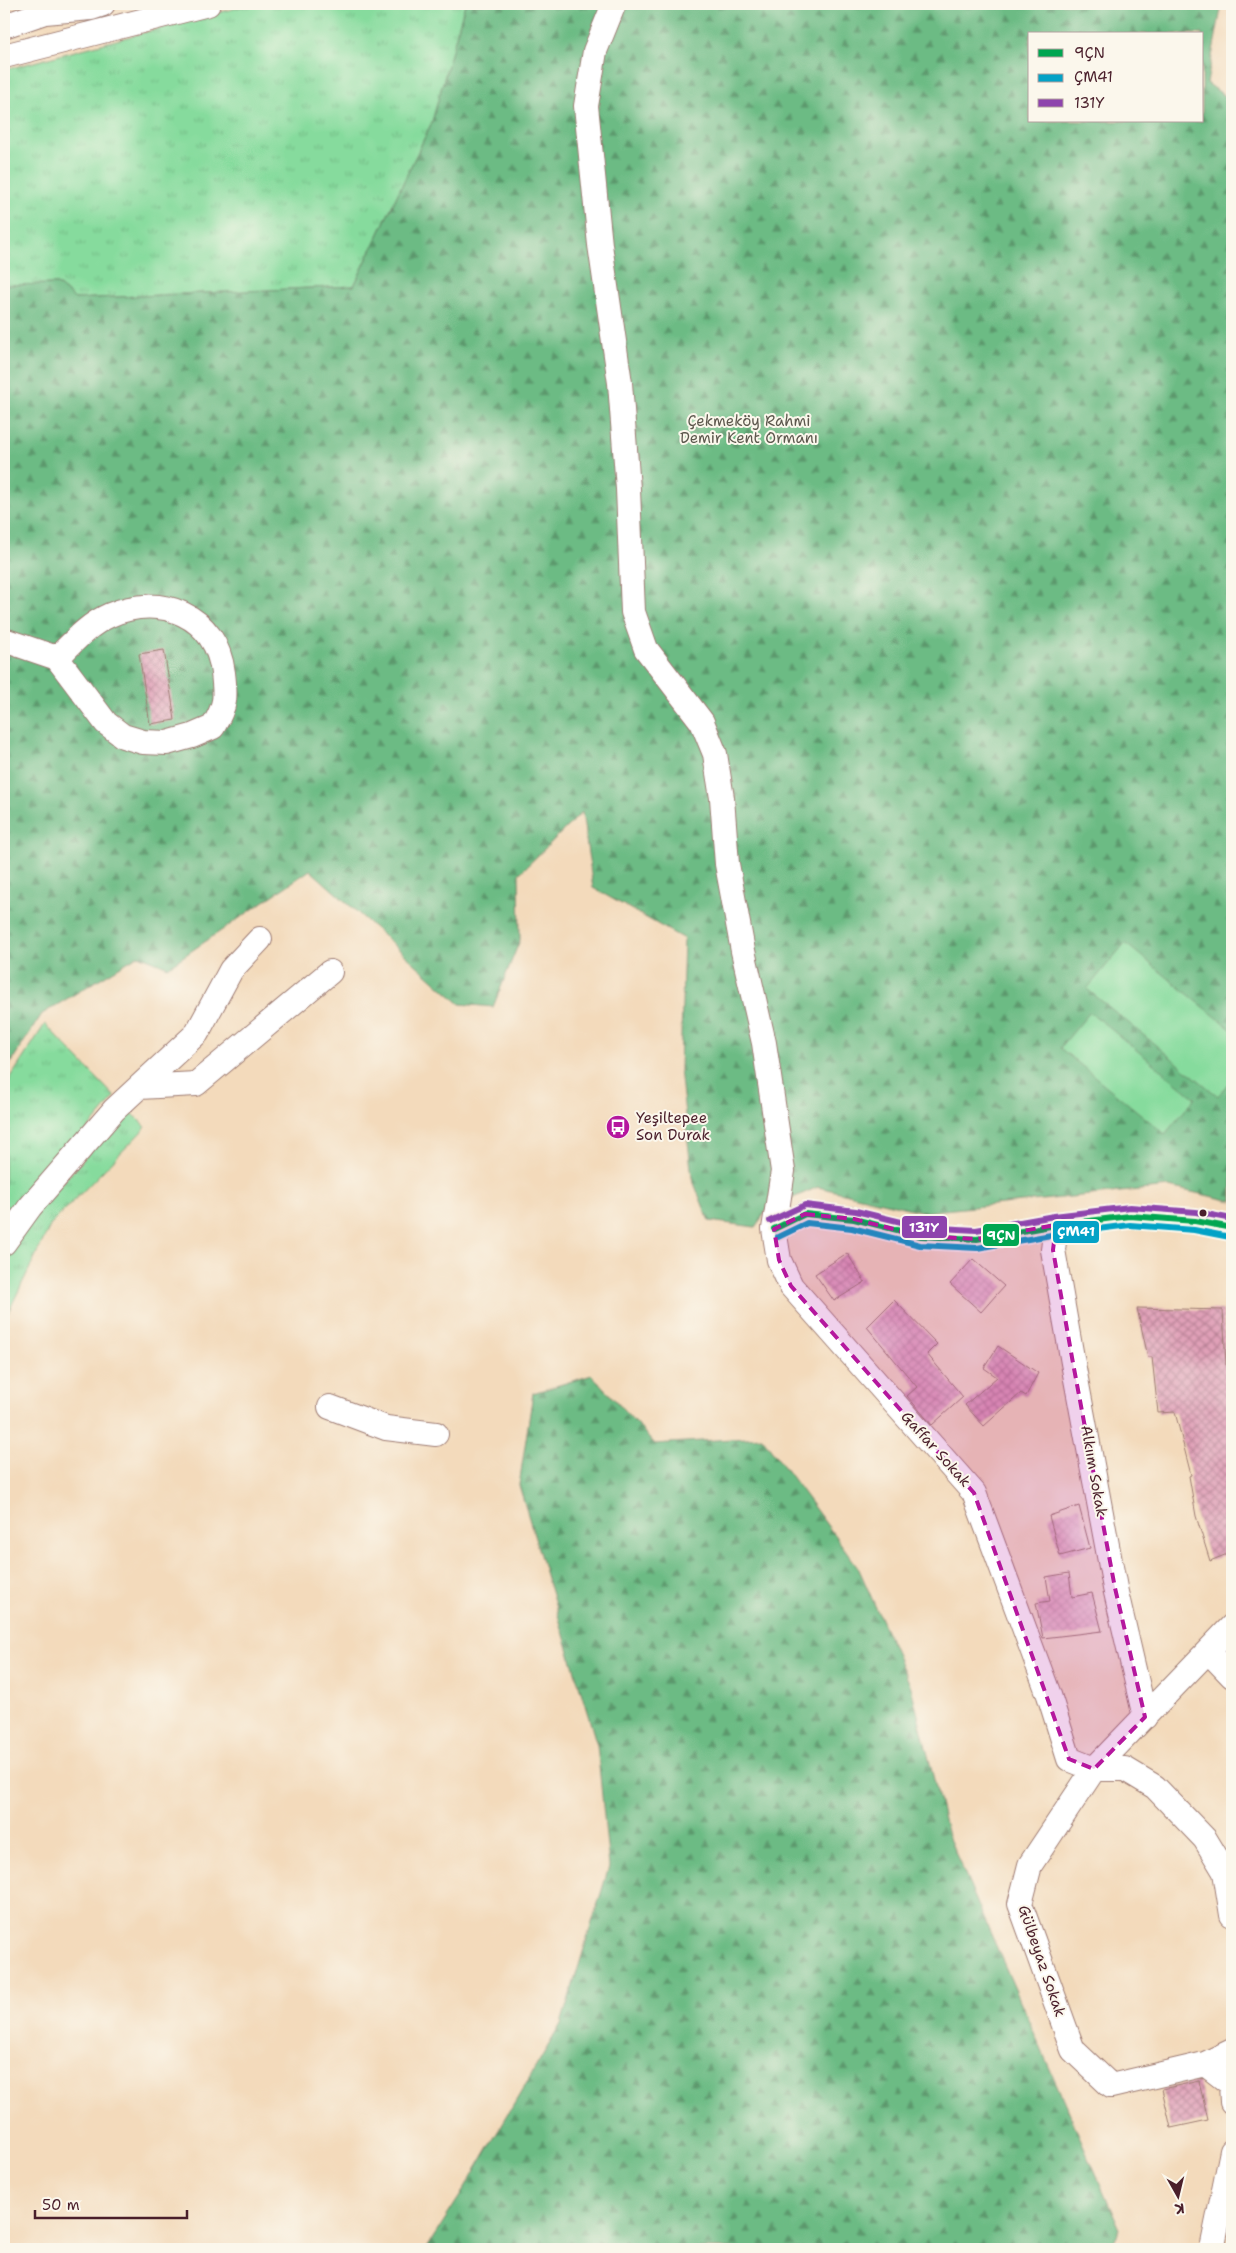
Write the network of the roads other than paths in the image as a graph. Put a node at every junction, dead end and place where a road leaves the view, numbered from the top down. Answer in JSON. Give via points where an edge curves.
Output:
{"nodes":[{"id":1,"x":103,"y":4,"type":"edge"},
{"id":2,"x":208,"y":4,"type":"edge"},
{"id":3,"x":614,"y":4,"type":"edge"},
{"id":4,"x":4,"y":26,"type":"edge"},
{"id":5,"x":4,"y":56,"type":"edge"},
{"id":6,"x":4,"y":640,"type":"edge"},
{"id":7,"x":57,"y":658,"type":"junction"},
{"id":8,"x":260,"y":939,"type":"dead end"},
{"id":9,"x":330,"y":972,"type":"dead end"},
{"id":10,"x":139,"y":1087,"type":"junction"},
{"id":11,"x":1056,"y":1225,"type":"junction"},
{"id":12,"x":1232,"y":1228,"type":"edge"},
{"id":13,"x":774,"y":1229,"type":"junction"},
{"id":14,"x":4,"y":1243,"type":"edge"},
{"id":15,"x":330,"y":1407,"type":"dead end"},
{"id":16,"x":436,"y":1434,"type":"dead end"},
{"id":17,"x":1232,"y":1626,"type":"edge"},
{"id":18,"x":1208,"y":1651,"type":"junction"},
{"id":19,"x":1232,"y":1676,"type":"edge"},
{"id":20,"x":1145,"y":1717,"type":"junction"},
{"id":21,"x":1094,"y":1769,"type":"junction"},
{"id":22,"x":1232,"y":1915,"type":"edge"},
{"id":23,"x":1232,"y":2051,"type":"edge"},
{"id":24,"x":1205,"y":2064,"type":"junction"},
{"id":25,"x":1232,"y":2102,"type":"edge"},
{"id":26,"x":1232,"y":2151,"type":"edge"},
{"id":27,"x":1212,"y":2249,"type":"edge"}],
"edges":[{"from":1,"to":4,"type":"street","via":[[45,12]]},
{"from":2,"to":5,"type":"street"},
{"from":3,"to":13,"type":"street","name":"Gaffar Sokak","via":[[595,50],[586,106],[600,245],[620,383],[633,612],[646,649],[702,722],[715,754],[727,864],[764,1043],[783,1171]]},
{"from":6,"to":7,"type":"street"},
{"from":7,"to":7,"type":"street","via":[[106,723],[123,736],[143,742],[167,743],[213,727],[225,702],[221,658],[214,641],[190,617],[174,610],[135,608],[112,614],[95,623]]},
{"from":8,"to":10,"type":"street","via":[[231,970],[197,1033]]},
{"from":9,"to":10,"type":"street","via":[[196,1084]]},
{"from":10,"to":14,"type":"street","via":[[114,1110],[30,1207]]},
{"from":11,"to":12,"type":"street","via":[[1130,1216],[1195,1221]]},
{"from":11,"to":13,"type":"street","via":[[977,1239],[921,1236],[854,1218],[805,1214]]},
{"from":11,"to":20,"type":"street","name":"Alkıım Sokak","via":[[1053,1250],[1073,1363],[1115,1588]]},
{"from":13,"to":21,"type":"street","name":"Gaffar Sokak","via":[[779,1260],[791,1286],[974,1493],[1049,1695],[1068,1759]]},
{"from":15,"to":16,"type":"street","via":[[386,1428]]},
{"from":17,"to":18,"type":"street","name":"Gülbeyaz Sokak"},
{"from":18,"to":19,"type":"street"},
{"from":18,"to":20,"type":"street","name":"Gülbeyaz Sokak"},
{"from":20,"to":21,"type":"street","name":"Gülbeyaz Sokak"},
{"from":21,"to":22,"type":"street","via":[[1125,1769],[1155,1786],[1204,1839],[1225,1872]]},
{"from":21,"to":24,"type":"street","name":"Gülbeyaz Sokak","via":[[1030,1865],[1020,1904],[1074,2050],[1111,2086]]},
{"from":23,"to":24,"type":"street"},
{"from":24,"to":25,"type":"street","via":[[1231,2084]]},
{"from":26,"to":27,"type":"street"}]}
